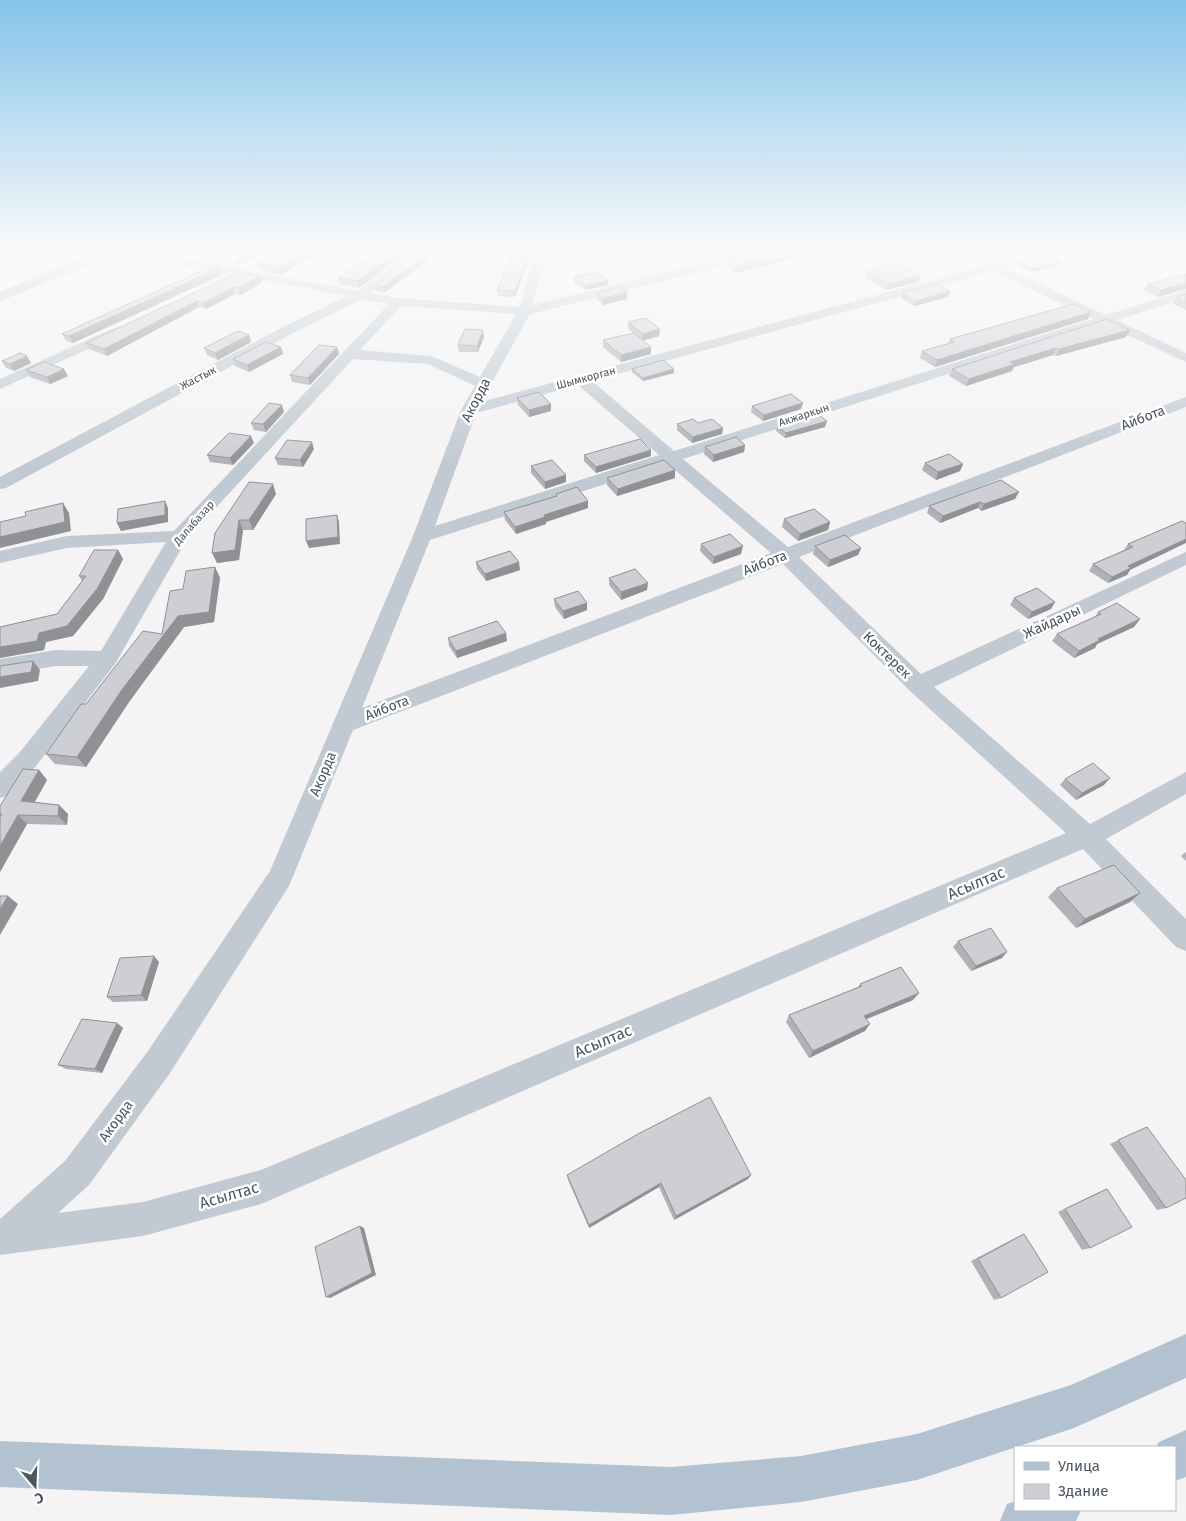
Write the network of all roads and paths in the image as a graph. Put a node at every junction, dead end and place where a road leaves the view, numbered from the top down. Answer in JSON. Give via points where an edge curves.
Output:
{"nodes":[{"id":1,"x":302,"y":323,"type":"edge"},
{"id":2,"x":379,"y":323,"type":"edge"},
{"id":3,"x":518,"y":323,"type":"edge"},
{"id":4,"x":792,"y":323,"type":"edge"},
{"id":5,"x":1096,"y":323,"type":"edge"},
{"id":6,"x":1111,"y":323,"type":"edge"},
{"id":7,"x":125,"y":327,"type":"edge"},
{"id":8,"x":350,"y":354,"type":"junction"},
{"id":9,"x":1186,"y":358,"type":"edge"},
{"id":10,"x":581,"y":380,"type":"junction"},
{"id":11,"x":0,"y":385,"type":"edge"},
{"id":12,"x":483,"y":386,"type":"junction"},
{"id":13,"x":518,"y":397,"type":"junction"},
{"id":14,"x":1186,"y":402,"type":"edge"},
{"id":15,"x":469,"y":410,"type":"junction"},
{"id":16,"x":670,"y":457,"type":"junction"},
{"id":17,"x":0,"y":484,"type":"edge"},
{"id":18,"x":180,"y":536,"type":"junction"},
{"id":19,"x":422,"y":536,"type":"junction"},
{"id":20,"x":785,"y":556,"type":"junction"},
{"id":21,"x":0,"y":558,"type":"edge"},
{"id":22,"x":1186,"y":558,"type":"edge"},
{"id":23,"x":107,"y":659,"type":"junction"},
{"id":24,"x":0,"y":667,"type":"edge"},
{"id":25,"x":918,"y":685,"type":"junction"},
{"id":26,"x":344,"y":724,"type":"junction"},
{"id":27,"x":1186,"y":782,"type":"edge"},
{"id":28,"x":0,"y":788,"type":"edge"},
{"id":29,"x":1086,"y":836,"type":"junction"},
{"id":30,"x":1186,"y":938,"type":"edge"},
{"id":31,"x":3,"y":1238,"type":"edge"},
{"id":32,"x":1186,"y":1356,"type":"edge"},
{"id":33,"x":0,"y":1464,"type":"edge"},
{"id":34,"x":1055,"y":1511,"type":"edge"},
{"id":35,"x":1024,"y":1521,"type":"edge"}],
"edges":[{"from":1,"to":17,"type":"street","name":"Жастык"},
{"from":2,"to":8,"type":"street","name":"Далабазар"},
{"from":3,"to":12,"type":"street","name":"Акорда"},
{"from":4,"to":10,"type":"street","name":"Шымкорган"},
{"from":5,"to":16,"type":"street","name":"Акжаркын"},
{"from":6,"to":9,"type":"street"},
{"from":7,"to":11,"type":"street"},
{"from":8,"to":12,"type":"street","via":[[431,360]]},
{"from":8,"to":18,"type":"street","name":"Далабазар"},
{"from":10,"to":13,"type":"street","name":"Шымкорган"},
{"from":10,"to":16,"type":"street","name":"Коктерек"},
{"from":12,"to":13,"type":"street"},
{"from":12,"to":15,"type":"street","name":"Акорда"},
{"from":13,"to":15,"type":"street","name":"Шымкорган"},
{"from":14,"to":20,"type":"street","name":"Айбота"},
{"from":15,"to":19,"type":"street","name":"Акорда"},
{"from":16,"to":19,"type":"street","name":"Акжаркын"},
{"from":16,"to":20,"type":"street","name":"Коктерек"},
{"from":18,"to":21,"type":"street","via":[[67,542]]},
{"from":18,"to":23,"type":"street","name":"Далабазар"},
{"from":19,"to":26,"type":"street","name":"Акорда"},
{"from":20,"to":25,"type":"street","name":"Коктерек"},
{"from":20,"to":26,"type":"street","name":"Айбота"},
{"from":22,"to":25,"type":"street","name":"Жайдары"},
{"from":23,"to":24,"type":"street","via":[[56,658]]},
{"from":23,"to":28,"type":"street","name":"Далабазар","via":[[28,759]]},
{"from":25,"to":29,"type":"street","name":"Коктерек"},
{"from":26,"to":31,"type":"street","name":"Акорда","via":[[280,878],[159,1062],[77,1173]]},
{"from":27,"to":29,"type":"street","name":"Асылтас"},
{"from":29,"to":30,"type":"street","name":"Коктерек"},
{"from":29,"to":31,"type":"street","name":"Асылтас","via":[[261,1187],[143,1219]]},
{"from":32,"to":33,"type":"main road","via":[[1074,1406],[917,1457],[801,1479],[671,1491]]},
{"from":34,"to":35,"type":"main road"}]}
